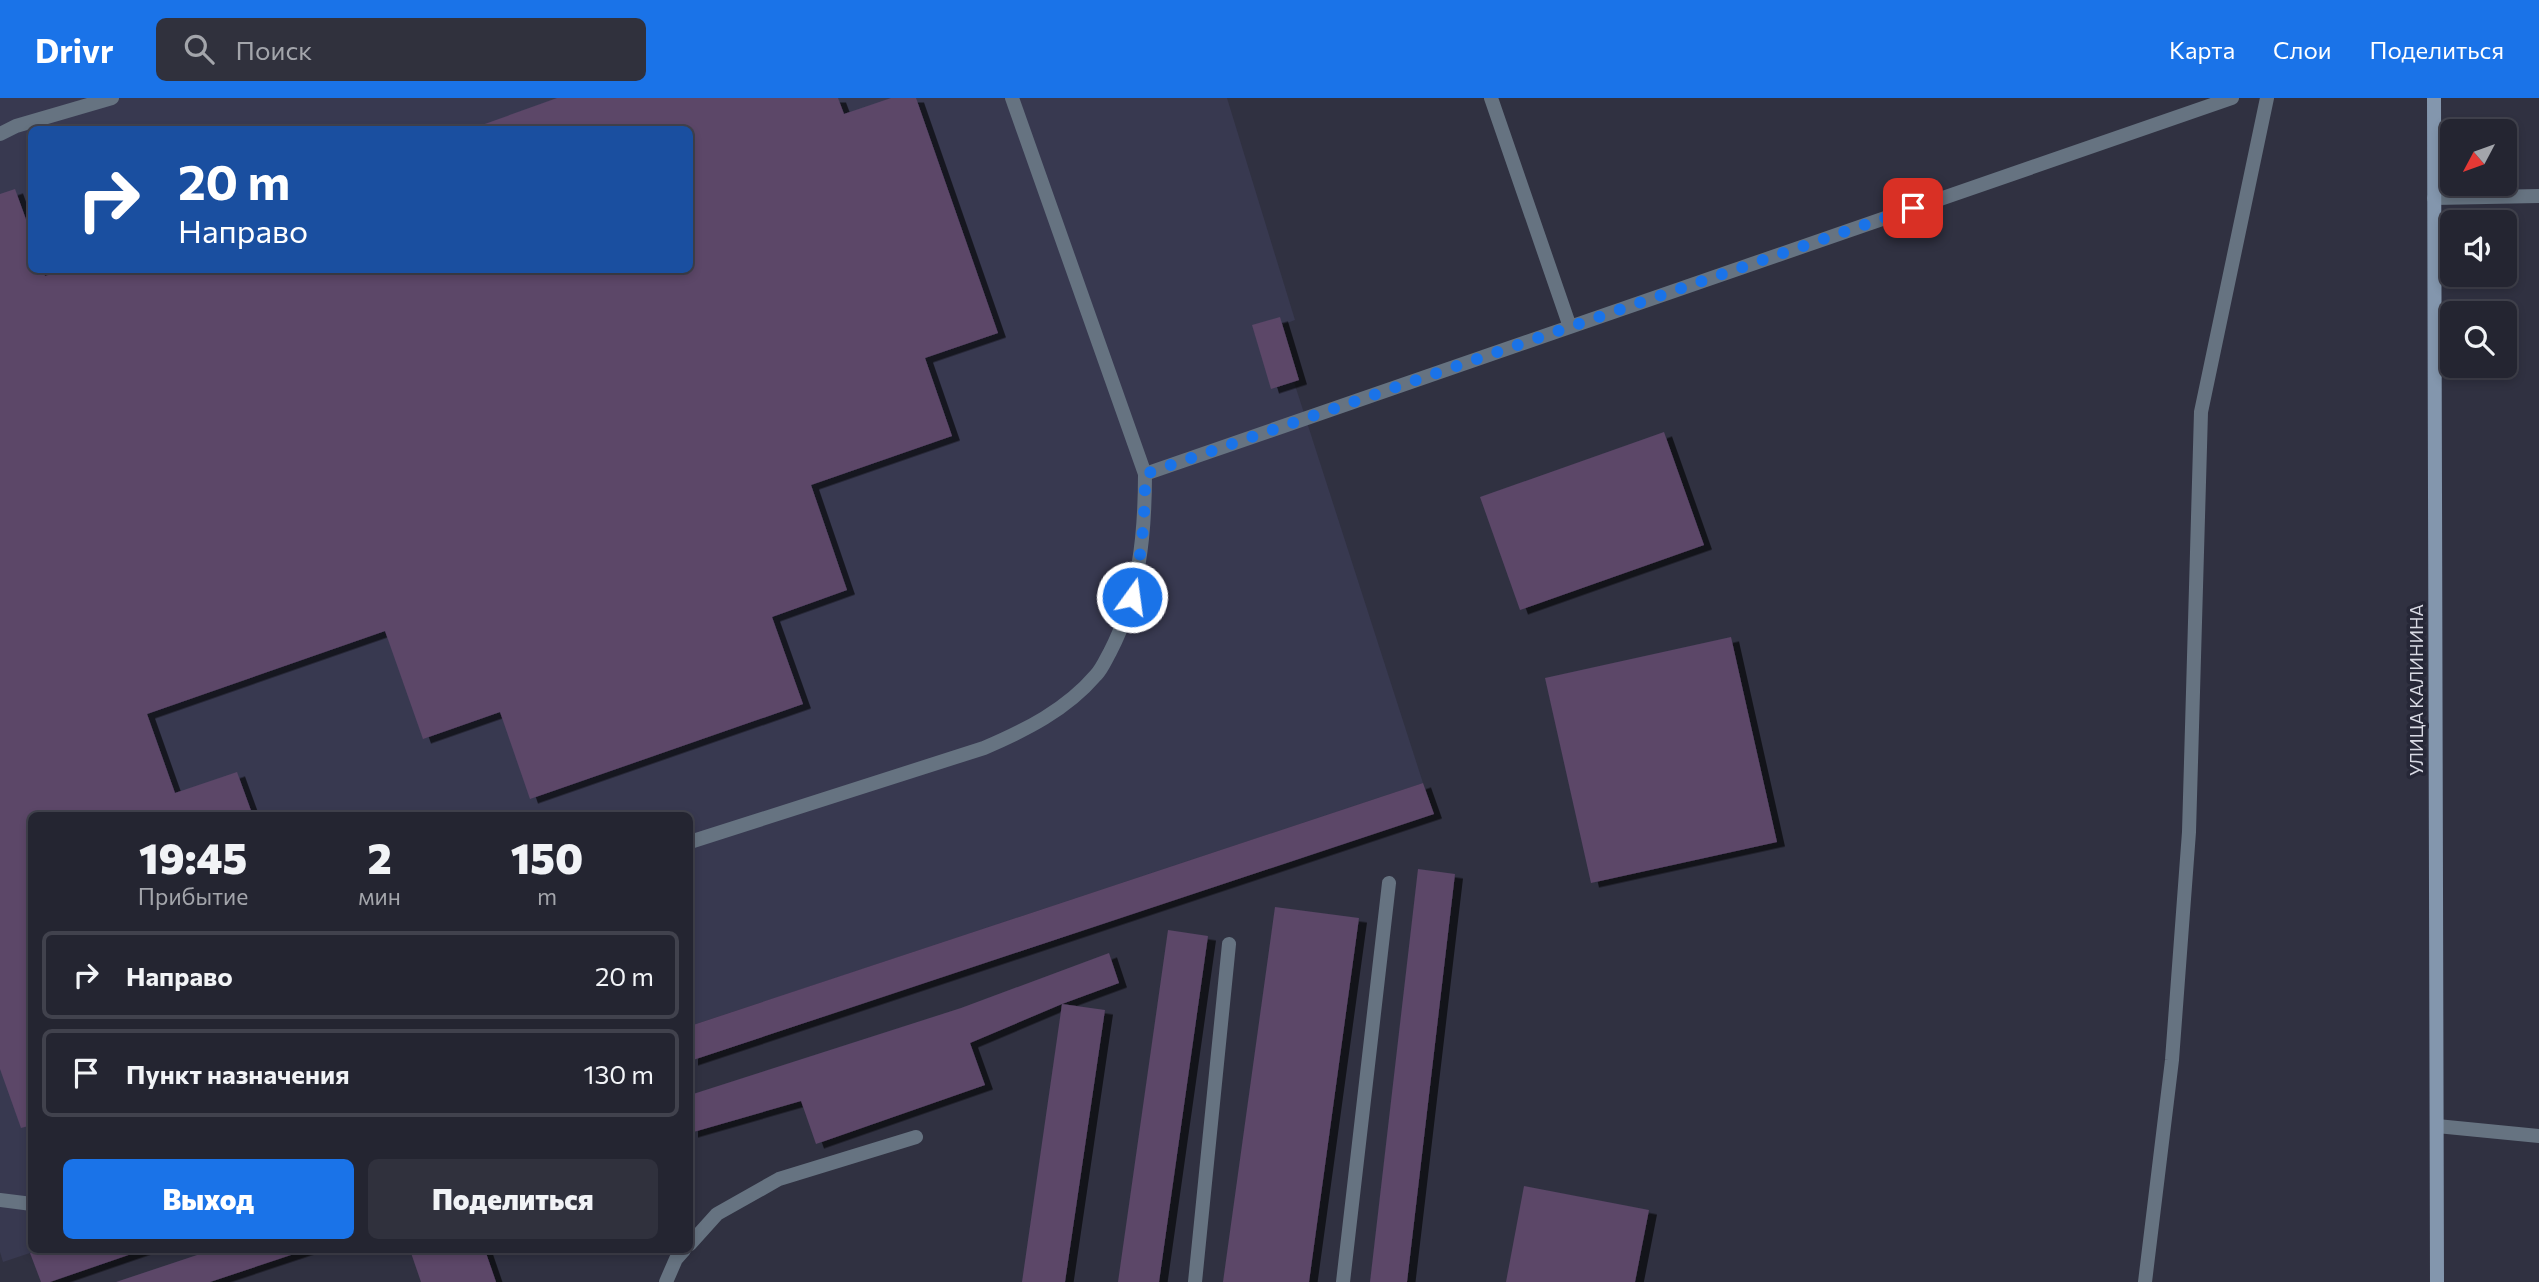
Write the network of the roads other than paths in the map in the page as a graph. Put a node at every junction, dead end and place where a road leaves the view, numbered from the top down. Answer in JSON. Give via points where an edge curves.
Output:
{"nodes":[{"id":1,"x":113,"y":98,"type":"edge"},
{"id":2,"x":1012,"y":98,"type":"edge"},
{"id":3,"x":1491,"y":98,"type":"edge"},
{"id":4,"x":2232,"y":98,"type":"edge"},
{"id":5,"x":2267,"y":98,"type":"edge"},
{"id":6,"x":2434,"y":98,"type":"edge"},
{"id":7,"x":0,"y":134,"type":"edge"},
{"id":8,"x":2539,"y":197,"type":"edge"},
{"id":9,"x":2434,"y":198,"type":"junction"},
{"id":10,"x":1570,"y":327,"type":"junction"},
{"id":11,"x":1145,"y":474,"type":"junction"},
{"id":12,"x":693,"y":841,"type":"edge"},
{"id":13,"x":1389,"y":883,"type":"dead end"},
{"id":14,"x":1229,"y":944,"type":"dead end"},
{"id":15,"x":2437,"y":1126,"type":"junction"},
{"id":16,"x":2539,"y":1136,"type":"edge"},
{"id":17,"x":916,"y":1137,"type":"dead end"},
{"id":18,"x":0,"y":1200,"type":"edge"},
{"id":19,"x":28,"y":1204,"type":"edge"},
{"id":20,"x":693,"y":1241,"type":"edge"},
{"id":21,"x":681,"y":1253,"type":"edge"},
{"id":22,"x":666,"y":1282,"type":"edge"},
{"id":23,"x":1195,"y":1282,"type":"edge"},
{"id":24,"x":1343,"y":1282,"type":"edge"},
{"id":25,"x":2145,"y":1282,"type":"edge"},
{"id":26,"x":2437,"y":1282,"type":"edge"}],
"edges":[{"from":1,"to":7,"type":"lane"},
{"from":2,"to":11,"type":"lane"},
{"from":3,"to":10,"type":"lane"},
{"from":4,"to":10,"type":"lane"},
{"from":5,"to":25,"type":"lane","via":[[2201,412],[2189,832],[2172,1060]]},
{"from":6,"to":9,"type":"main road","name":"УЛИЦА КАЛИНИНА"},
{"from":8,"to":9,"type":"lane"},
{"from":9,"to":15,"type":"main road","name":"УЛИЦА КАЛИНИНА"},
{"from":10,"to":11,"type":"lane"},
{"from":11,"to":12,"type":"lane","via":[[1141,559],[1120,633],[1098,674],[1065,705],[1026,730],[984,748]]},
{"from":13,"to":24,"type":"lane"},
{"from":14,"to":23,"type":"lane"},
{"from":15,"to":16,"type":"lane"},
{"from":15,"to":26,"type":"main road","name":"УЛИЦА КАЛИНИНА"},
{"from":17,"to":20,"type":"lane","via":[[779,1179],[717,1214]]},
{"from":18,"to":19,"type":"lane"},
{"from":21,"to":22,"type":"lane"}]}
